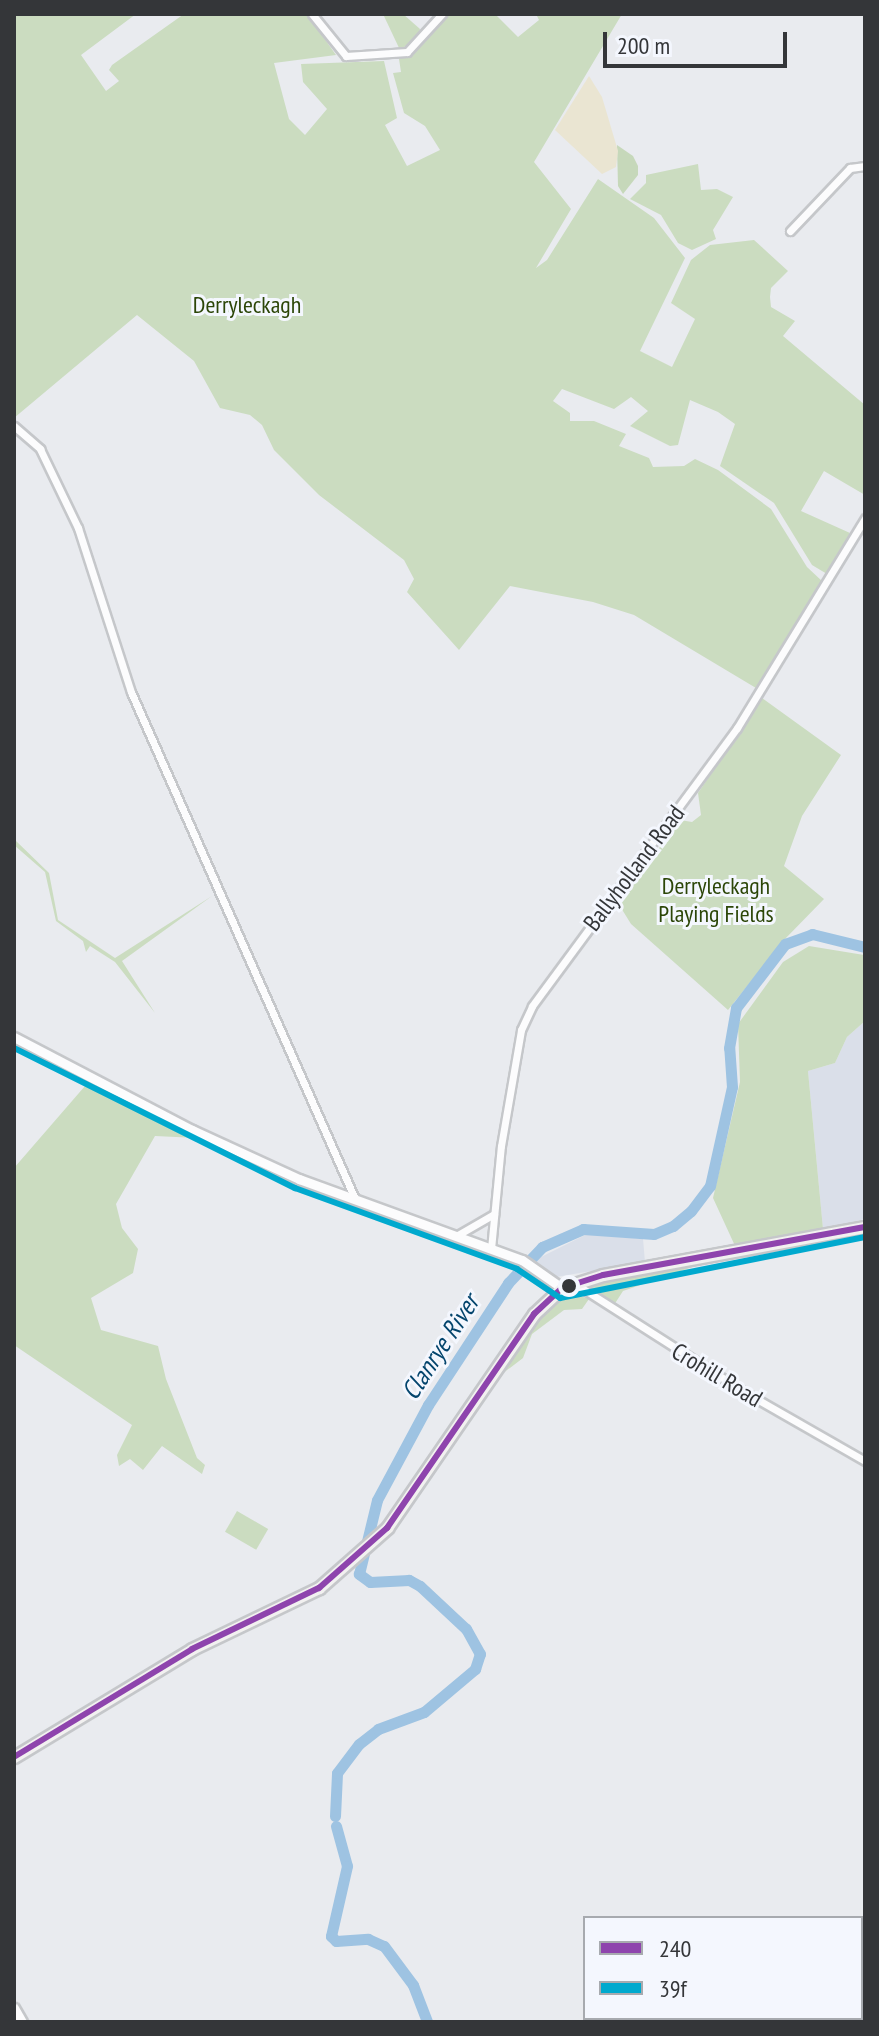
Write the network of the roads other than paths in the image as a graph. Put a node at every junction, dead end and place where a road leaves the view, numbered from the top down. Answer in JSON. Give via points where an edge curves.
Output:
{"nodes":[{"id":1,"x":312,"y":14,"type":"edge"},
{"id":2,"x":442,"y":14,"type":"edge"},
{"id":3,"x":865,"y":166,"type":"edge"},
{"id":4,"x":790,"y":231,"type":"dead end"},
{"id":5,"x":14,"y":426,"type":"edge"},
{"id":6,"x":865,"y":518,"type":"edge"},
{"id":7,"x":14,"y":1037,"type":"edge"},
{"id":8,"x":355,"y":1199,"type":"junction"},
{"id":9,"x":494,"y":1214,"type":"junction"},
{"id":10,"x":865,"y":1227,"type":"edge"},
{"id":11,"x":456,"y":1236,"type":"junction"},
{"id":12,"x":491,"y":1249,"type":"junction"},
{"id":13,"x":574,"y":1283,"type":"junction"},
{"id":14,"x":562,"y":1288,"type":"junction"},
{"id":15,"x":865,"y":1461,"type":"edge"},
{"id":16,"x":14,"y":1757,"type":"edge"},
{"id":17,"x":14,"y":2008,"type":"edge"},
{"id":18,"x":22,"y":2022,"type":"edge"}],
"edges":[{"from":1,"to":2,"type":"street","via":[[346,56],[407,52]]},
{"from":3,"to":4,"type":"street","via":[[850,168]]},
{"from":5,"to":8,"type":"street","via":[[40,449],[78,528],[131,692]]},
{"from":6,"to":9,"type":"street","name":"Ballyholland Road","via":[[737,728],[532,1006],[521,1030]]},
{"from":7,"to":8,"type":"street","via":[[192,1130]]},
{"from":8,"to":11,"type":"street"},
{"from":9,"to":11,"type":"street"},
{"from":9,"to":12,"type":"street","name":"Ballyholland Road"},
{"from":10,"to":13,"type":"main road"},
{"from":11,"to":12,"type":"street"},
{"from":12,"to":14,"type":"street","via":[[522,1260]]},
{"from":13,"to":14,"type":"main road"},
{"from":13,"to":15,"type":"street","name":"Crohill Road","via":[[741,1390]]},
{"from":14,"to":16,"type":"main road","via":[[534,1314],[415,1489],[319,1588],[192,1649]]},
{"from":17,"to":18,"type":"street"}]}
